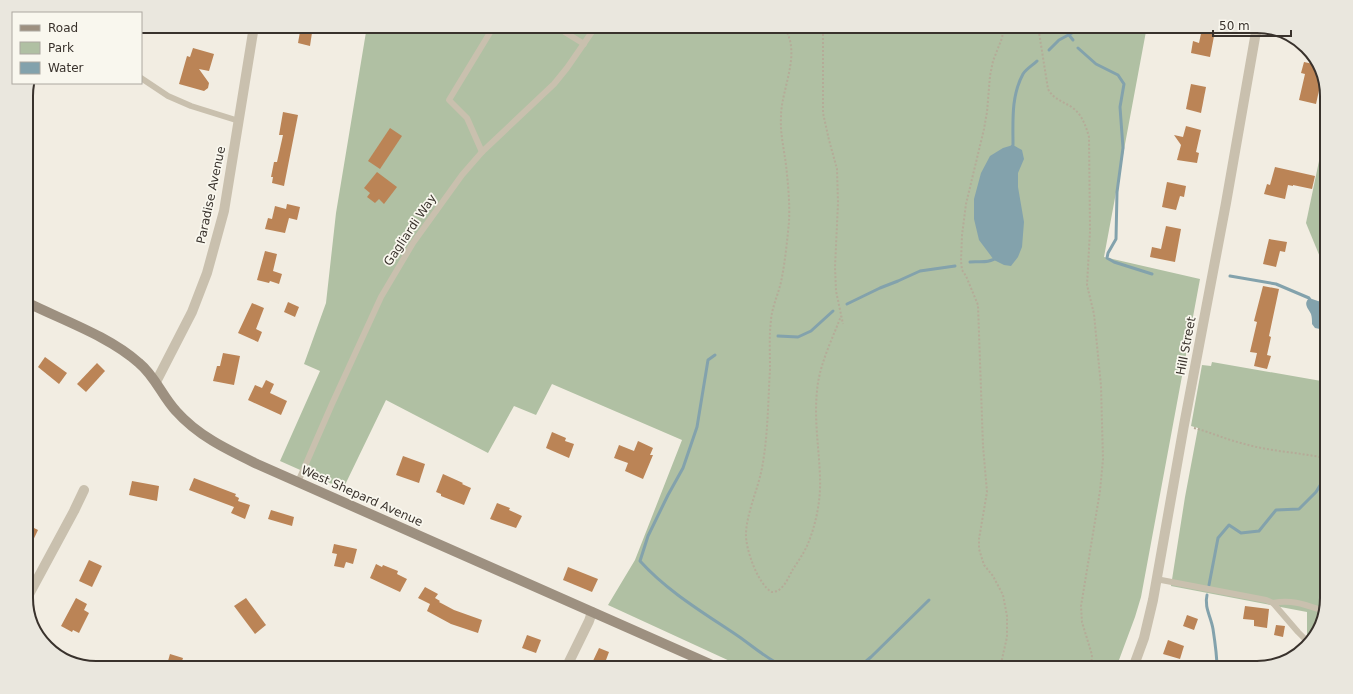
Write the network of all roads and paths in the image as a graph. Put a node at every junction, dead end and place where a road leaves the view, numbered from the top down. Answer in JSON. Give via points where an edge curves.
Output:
{"nodes":[{"id":1,"x":253,"y":33,"type":"edge"},
{"id":2,"x":490,"y":33,"type":"edge"},
{"id":3,"x":566,"y":33,"type":"edge"},
{"id":4,"x":591,"y":33,"type":"edge"},
{"id":5,"x":787,"y":33,"type":"edge"},
{"id":6,"x":823,"y":33,"type":"edge"},
{"id":7,"x":1003,"y":33,"type":"edge"},
{"id":8,"x":1039,"y":33,"type":"edge"},
{"id":9,"x":1256,"y":33,"type":"edge"},
{"id":10,"x":584,"y":44,"type":"junction"},
{"id":11,"x":142,"y":79,"type":"edge"},
{"id":12,"x":239,"y":121,"type":"junction"},
{"id":13,"x":482,"y":152,"type":"junction"},
{"id":14,"x":33,"y":305,"type":"edge"},
{"id":15,"x":841,"y":316,"type":"junction"},
{"id":16,"x":843,"y":324,"type":"dead end"},
{"id":17,"x":156,"y":382,"type":"junction"},
{"id":18,"x":1184,"y":425,"type":"junction"},
{"id":19,"x":1320,"y":457,"type":"edge"},
{"id":20,"x":298,"y":482,"type":"junction"},
{"id":21,"x":84,"y":490,"type":"dead end"},
{"id":22,"x":1156,"y":579,"type":"junction"},
{"id":23,"x":33,"y":587,"type":"edge"},
{"id":24,"x":1273,"y":603,"type":"junction"},
{"id":25,"x":1319,"y":609,"type":"edge"},
{"id":26,"x":592,"y":612,"type":"junction"},
{"id":27,"x":1305,"y":639,"type":"edge"},
{"id":28,"x":569,"y":661,"type":"edge"},
{"id":29,"x":703,"y":661,"type":"edge"},
{"id":30,"x":1001,"y":661,"type":"edge"},
{"id":31,"x":1092,"y":661,"type":"edge"},
{"id":32,"x":1135,"y":661,"type":"edge"}],
"edges":[{"from":1,"to":12,"type":"street","name":"Paradise Avenue"},
{"from":2,"to":13,"type":"lane","via":[[449,100],[467,118]]},
{"from":3,"to":10,"type":"lane"},
{"from":4,"to":10,"type":"lane","name":"Gagliardi Way"},
{"from":5,"to":15,"type":"path","via":[[792,48],[780,116],[789,220],[781,283],[771,320],[762,468],[746,534],[758,575],[763,585],[772,592],[780,590],[786,583],[806,547],[816,518],[820,478],[817,391],[822,364]]},
{"from":6,"to":15,"type":"path","via":[[823,114],[837,169],[835,267]]},
{"from":7,"to":30,"type":"path","via":[[993,61],[984,129],[966,204],[961,261],[962,270],[978,305],[987,492],[979,549],[984,565],[1001,590],[1006,611],[1007,632]]},
{"from":8,"to":31,"type":"path","via":[[1048,89],[1052,96],[1077,111],[1089,137],[1088,285],[1094,314],[1101,386],[1103,459],[1081,606],[1082,622]]},
{"from":9,"to":18,"type":"street","name":"Hill Street"},
{"from":10,"to":13,"type":"lane","name":"Gagliardi Way","via":[[554,84]]},
{"from":11,"to":12,"type":"lane","via":[[168,96]]},
{"from":12,"to":17,"type":"street","name":"Paradise Avenue","via":[[224,211],[207,273],[192,312]]},
{"from":13,"to":20,"type":"lane","name":"Gagliardi Way","via":[[416,238],[396,270],[381,297]]},
{"from":14,"to":17,"type":"street","name":"West Shepard Avenue","via":[[98,336],[123,351],[140,363]]},
{"from":15,"to":16,"type":"path"},
{"from":17,"to":20,"type":"street","name":"West Shepard Avenue","via":[[172,407],[193,428],[210,440]]},
{"from":18,"to":19,"type":"path","via":[[1265,449]]},
{"from":18,"to":22,"type":"street","name":"Hill Street"},
{"from":20,"to":26,"type":"street","name":"West Shepard Avenue"},
{"from":21,"to":23,"type":"street"},
{"from":22,"to":24,"type":"lane"},
{"from":22,"to":32,"type":"street","name":"Hill Street","via":[[1144,638]]},
{"from":24,"to":25,"type":"lane","via":[[1284,601]]},
{"from":24,"to":27,"type":"lane"},
{"from":26,"to":28,"type":"street"},
{"from":26,"to":29,"type":"street","name":"West Shepard Avenue"}]}
